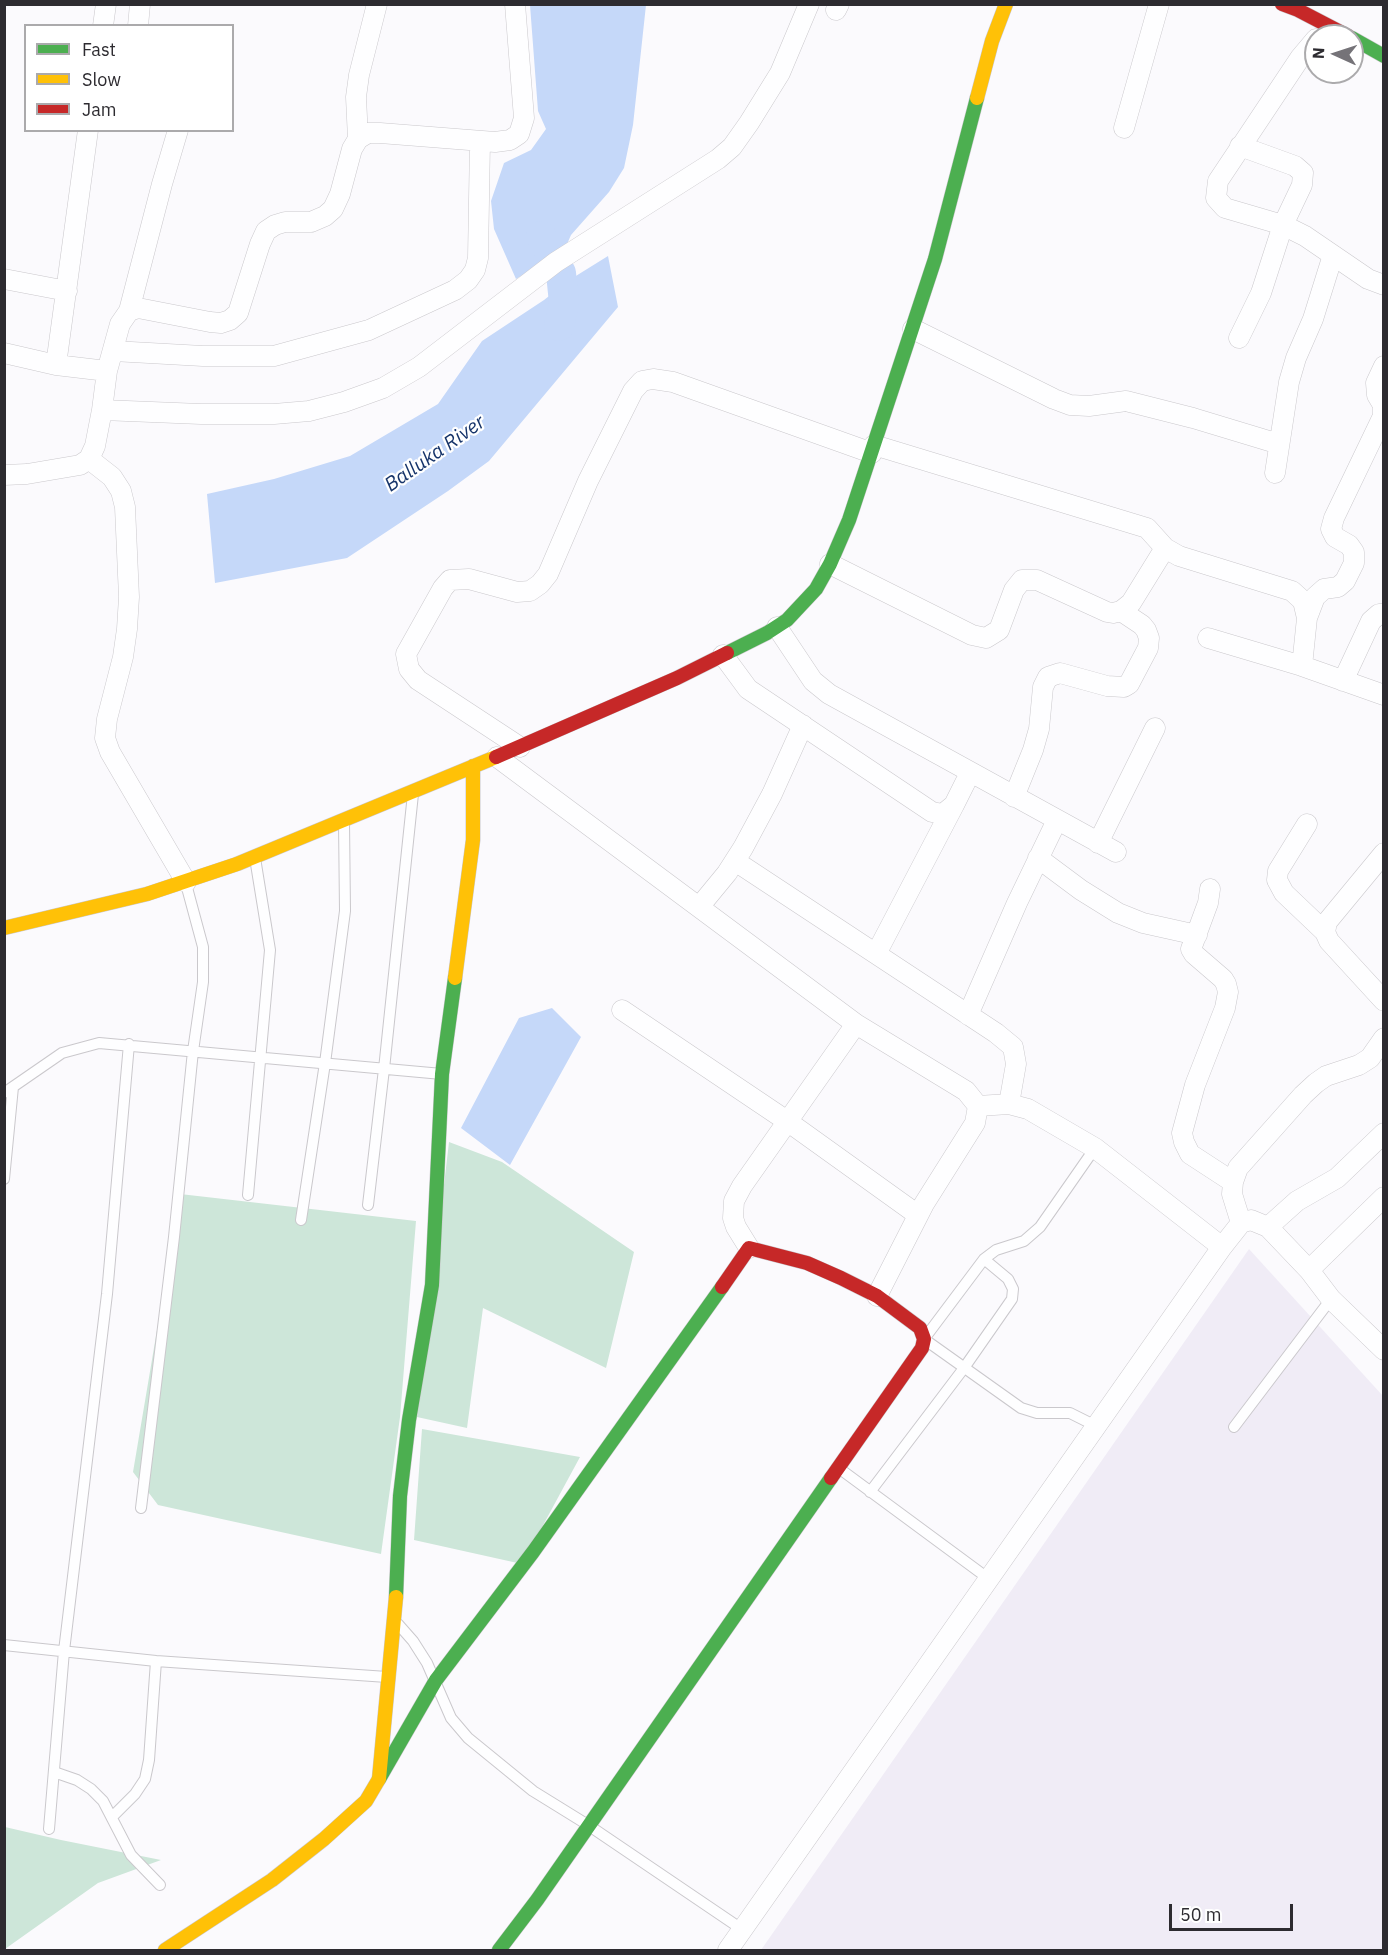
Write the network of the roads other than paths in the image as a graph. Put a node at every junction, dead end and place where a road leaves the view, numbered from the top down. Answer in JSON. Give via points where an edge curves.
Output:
{"nodes":[{"id":1,"x":106,"y":4,"type":"edge"},
{"id":2,"x":140,"y":4,"type":"edge"},
{"id":3,"x":377,"y":4,"type":"edge"},
{"id":4,"x":515,"y":4,"type":"edge"},
{"id":5,"x":809,"y":4,"type":"edge"},
{"id":6,"x":1006,"y":4,"type":"edge"},
{"id":7,"x":1159,"y":4,"type":"edge"},
{"id":8,"x":1282,"y":4,"type":"edge"},
{"id":9,"x":103,"y":24,"type":"edge"},
{"id":10,"x":138,"y":24,"type":"edge"},
{"id":11,"x":1309,"y":24,"type":"edge"},
{"id":12,"x":1364,"y":45,"type":"edge"},
{"id":13,"x":1304,"y":53,"type":"edge"},
{"id":14,"x":1383,"y":56,"type":"edge"},
{"id":15,"x":1124,"y":128,"type":"dead end"},
{"id":16,"x":88,"y":132,"type":"edge"},
{"id":17,"x":177,"y":132,"type":"edge"},
{"id":18,"x":358,"y":139,"type":"junction"},
{"id":19,"x":480,"y":141,"type":"junction"},
{"id":20,"x":1240,"y":146,"type":"junction"},
{"id":21,"x":1283,"y":225,"type":"junction"},
{"id":22,"x":1333,"y":255,"type":"junction"},
{"id":23,"x":4,"y":279,"type":"edge"},
{"id":24,"x":1383,"y":285,"type":"edge"},
{"id":25,"x":67,"y":291,"type":"junction"},
{"id":26,"x":129,"y":311,"type":"junction"},
{"id":27,"x":913,"y":330,"type":"junction"},
{"id":28,"x":1239,"y":338,"type":"dead end"},
{"id":29,"x":113,"y":351,"type":"junction"},
{"id":30,"x":4,"y":353,"type":"edge"},
{"id":31,"x":56,"y":364,"type":"junction"},
{"id":32,"x":1383,"y":366,"type":"edge"},
{"id":33,"x":106,"y":379,"type":"junction"},
{"id":34,"x":102,"y":410,"type":"junction"},
{"id":35,"x":1379,"y":434,"type":"edge"},
{"id":36,"x":1279,"y":444,"type":"junction"},
{"id":37,"x":873,"y":449,"type":"junction"},
{"id":38,"x":89,"y":459,"type":"junction"},
{"id":39,"x":1275,"y":473,"type":"dead end"},
{"id":40,"x":4,"y":475,"type":"edge"},
{"id":41,"x":1165,"y":548,"type":"junction"},
{"id":42,"x":830,"y":564,"type":"junction"},
{"id":43,"x":1121,"y":611,"type":"junction"},
{"id":44,"x":1383,"y":614,"type":"edge"},
{"id":45,"x":1307,"y":618,"type":"junction"},
{"id":46,"x":777,"y":627,"type":"junction"},
{"id":47,"x":1208,"y":638,"type":"dead end"},
{"id":48,"x":723,"y":655,"type":"junction"},
{"id":49,"x":1302,"y":666,"type":"junction"},
{"id":50,"x":1343,"y":681,"type":"junction"},
{"id":51,"x":1383,"y":695,"type":"edge"},
{"id":52,"x":803,"y":725,"type":"junction"},
{"id":53,"x":1155,"y":728,"type":"dead end"},
{"id":54,"x":520,"y":747,"type":"junction"},
{"id":55,"x":496,"y":758,"type":"junction"},
{"id":56,"x":473,"y":766,"type":"junction"},
{"id":57,"x":970,"y":773,"type":"junction"},
{"id":58,"x":413,"y":791,"type":"junction"},
{"id":59,"x":1014,"y":797,"type":"junction"},
{"id":60,"x":954,"y":805,"type":"junction"},
{"id":61,"x":344,"y":819,"type":"junction"},
{"id":62,"x":1056,"y":820,"type":"junction"},
{"id":63,"x":1307,"y":824,"type":"dead end"},
{"id":64,"x":1098,"y":843,"type":"junction"},
{"id":65,"x":1116,"y":852,"type":"dead end"},
{"id":66,"x":1383,"y":853,"type":"edge"},
{"id":67,"x":255,"y":857,"type":"junction"},
{"id":68,"x":1038,"y":858,"type":"junction"},
{"id":69,"x":735,"y":861,"type":"junction"},
{"id":70,"x":186,"y":882,"type":"junction"},
{"id":71,"x":1210,"y":889,"type":"dead end"},
{"id":72,"x":699,"y":907,"type":"junction"},
{"id":73,"x":4,"y":928,"type":"edge"},
{"id":74,"x":1326,"y":932,"type":"junction"},
{"id":75,"x":1197,"y":935,"type":"junction"},
{"id":76,"x":876,"y":954,"type":"junction"},
{"id":77,"x":1383,"y":1001,"type":"edge"},
{"id":78,"x":622,"y":1010,"type":"dead end"},
{"id":79,"x":968,"y":1015,"type":"junction"},
{"id":80,"x":856,"y":1024,"type":"junction"},
{"id":81,"x":129,"y":1044,"type":"junction"},
{"id":82,"x":1382,"y":1047,"type":"edge"},
{"id":83,"x":193,"y":1051,"type":"junction"},
{"id":84,"x":260,"y":1058,"type":"junction"},
{"id":85,"x":325,"y":1064,"type":"junction"},
{"id":86,"x":384,"y":1069,"type":"junction"},
{"id":87,"x":442,"y":1074,"type":"junction"},
{"id":88,"x":9,"y":1090,"type":"edge"},
{"id":89,"x":1009,"y":1104,"type":"junction"},
{"id":90,"x":978,"y":1106,"type":"junction"},
{"id":91,"x":788,"y":1121,"type":"junction"},
{"id":92,"x":1383,"y":1133,"type":"edge"},
{"id":93,"x":1095,"y":1148,"type":"junction"},
{"id":94,"x":4,"y":1179,"type":"edge"},
{"id":95,"x":1233,"y":1182,"type":"junction"},
{"id":96,"x":248,"y":1195,"type":"dead end"},
{"id":97,"x":1383,"y":1197,"type":"edge"},
{"id":98,"x":368,"y":1205,"type":"dead end"},
{"id":99,"x":918,"y":1215,"type":"junction"},
{"id":100,"x":301,"y":1220,"type":"dead end"},
{"id":101,"x":1241,"y":1223,"type":"junction"},
{"id":102,"x":1268,"y":1227,"type":"junction"},
{"id":103,"x":1222,"y":1247,"type":"junction"},
{"id":104,"x":749,"y":1248,"type":"junction"},
{"id":105,"x":984,"y":1259,"type":"junction"},
{"id":106,"x":1309,"y":1270,"type":"junction"},
{"id":107,"x":877,"y":1296,"type":"junction"},
{"id":108,"x":1331,"y":1299,"type":"junction"},
{"id":109,"x":924,"y":1339,"type":"junction"},
{"id":110,"x":1383,"y":1350,"type":"edge"},
{"id":111,"x":964,"y":1368,"type":"junction"},
{"id":112,"x":1096,"y":1426,"type":"junction"},
{"id":113,"x":1234,"y":1427,"type":"dead end"},
{"id":114,"x":838,"y":1467,"type":"junction"},
{"id":115,"x":870,"y":1492,"type":"junction"},
{"id":116,"x":141,"y":1508,"type":"dead end"},
{"id":117,"x":989,"y":1579,"type":"junction"},
{"id":118,"x":395,"y":1620,"type":"junction"},
{"id":119,"x":4,"y":1645,"type":"edge"},
{"id":120,"x":64,"y":1651,"type":"junction"},
{"id":121,"x":156,"y":1661,"type":"junction"},
{"id":122,"x":387,"y":1677,"type":"junction"},
{"id":123,"x":435,"y":1680,"type":"junction"},
{"id":124,"x":54,"y":1772,"type":"junction"},
{"id":125,"x":379,"y":1779,"type":"junction"},
{"id":126,"x":112,"y":1817,"type":"junction"},
{"id":127,"x":588,"y":1825,"type":"junction"},
{"id":128,"x":49,"y":1828,"type":"dead end"},
{"id":129,"x":160,"y":1885,"type":"dead end"},
{"id":130,"x":743,"y":1930,"type":"junction"},
{"id":131,"x":175,"y":1947,"type":"edge"},
{"id":132,"x":499,"y":1950,"type":"edge"},
{"id":133,"x":728,"y":1950,"type":"edge"}],
"edges":[{"from":1,"to":9,"type":"street"},
{"from":2,"to":10,"type":"street"},
{"from":3,"to":18,"type":"street","via":[[359,75]]},
{"from":4,"to":19,"type":"street","via":[[524,118],[519,134],[510,140]]},
{"from":5,"to":34,"type":"street","via":[[780,73],[732,147],[556,262],[420,368],[383,388],[309,411],[201,414]]},
{"from":6,"to":27,"type":"street","via":[[992,41]]},
{"from":7,"to":15,"type":"street"},
{"from":8,"to":11,"type":"street"},
{"from":12,"to":14,"type":"street"},
{"from":13,"to":20,"type":"street"},
{"from":16,"to":25,"type":"street"},
{"from":17,"to":26,"type":"street"},
{"from":18,"to":19,"type":"street","via":[[380,133]]},
{"from":18,"to":26,"type":"street","via":[[340,194],[325,216],[311,222],[285,222],[266,231],[238,313],[230,320],[210,322],[138,308]]},
{"from":19,"to":29,"type":"street","via":[[478,258],[468,280],[455,290],[369,330],[274,356]]},
{"from":20,"to":21,"type":"street","via":[[1295,166],[1303,173],[1302,185]]},
{"from":20,"to":21,"type":"street","via":[[1218,181],[1216,198],[1225,208]]},
{"from":21,"to":22,"type":"street"},
{"from":21,"to":28,"type":"street","via":[[1262,293]]},
{"from":22,"to":24,"type":"street"},
{"from":22,"to":36,"type":"street","via":[[1296,358]]},
{"from":23,"to":25,"type":"street"},
{"from":25,"to":31,"type":"street"},
{"from":26,"to":29,"type":"street","via":[[120,324]]},
{"from":27,"to":36,"type":"street","via":[[1070,405],[1126,401]]},
{"from":27,"to":37,"type":"street"},
{"from":29,"to":33,"type":"street"},
{"from":30,"to":31,"type":"street"},
{"from":31,"to":33,"type":"street"},
{"from":32,"to":35,"type":"street","via":[[1376,383],[1383,405]]},
{"from":33,"to":34,"type":"street"},
{"from":34,"to":38,"type":"street","via":[[96,446]]},
{"from":35,"to":45,"type":"street","via":[[1331,529],[1354,552],[1354,563],[1345,581],[1316,597]]},
{"from":36,"to":39,"type":"street"},
{"from":37,"to":41,"type":"street","via":[[1147,528]]},
{"from":37,"to":42,"type":"street"},
{"from":37,"to":54,"type":"street","via":[[673,381],[642,381],[633,391],[540,584],[530,591],[517,592],[469,579],[450,580],[406,654],[409,669],[418,680]]},
{"from":38,"to":40,"type":"street","via":[[80,465]]},
{"from":38,"to":70,"type":"street","via":[[112,477],[125,507],[127,629],[105,738]]},
{"from":41,"to":43,"type":"street","via":[[1131,603]]},
{"from":41,"to":45,"type":"street","via":[[1179,556],[1292,591],[1303,601]]},
{"from":42,"to":43,"type":"street","via":[[972,635],[986,638],[999,630],[1014,590],[1022,580],[1036,580],[1107,612]]},
{"from":42,"to":46,"type":"street","via":[[816,589]]},
{"from":43,"to":59,"type":"street","via":[[1142,625],[1149,638],[1148,648],[1129,684],[1107,686],[1060,673],[1048,677],[1043,687],[1034,750]]},
{"from":44,"to":50,"type":"street","via":[[1371,621]]},
{"from":45,"to":49,"type":"street"},
{"from":46,"to":48,"type":"street"},
{"from":46,"to":57,"type":"street","via":[[813,681],[829,694]]},
{"from":47,"to":49,"type":"street"},
{"from":48,"to":52,"type":"street","via":[[748,689]]},
{"from":48,"to":54,"type":"street"},
{"from":49,"to":50,"type":"street"},
{"from":50,"to":51,"type":"street"},
{"from":52,"to":60,"type":"street","via":[[932,812],[943,813]]},
{"from":52,"to":69,"type":"street","via":[[772,794]]},
{"from":53,"to":64,"type":"street"},
{"from":54,"to":55,"type":"street"},
{"from":55,"to":56,"type":"street"},
{"from":55,"to":72,"type":"street"},
{"from":56,"to":58,"type":"street"},
{"from":56,"to":87,"type":"street","via":[[470,872]]},
{"from":57,"to":59,"type":"street"},
{"from":57,"to":60,"type":"street"},
{"from":58,"to":61,"type":"street"},
{"from":58,"to":86,"type":"lane"},
{"from":59,"to":62,"type":"street"},
{"from":60,"to":76,"type":"street"},
{"from":61,"to":67,"type":"street"},
{"from":61,"to":85,"type":"lane","via":[[345,911]]},
{"from":62,"to":64,"type":"street"},
{"from":62,"to":68,"type":"street"},
{"from":63,"to":74,"type":"street","via":[[1278,871],[1277,880],[1284,893]]},
{"from":64,"to":65,"type":"street"},
{"from":66,"to":74,"type":"street","via":[[1327,922]]},
{"from":67,"to":70,"type":"street"},
{"from":67,"to":84,"type":"lane","via":[[270,950]]},
{"from":68,"to":75,"type":"street","via":[[1118,913]]},
{"from":68,"to":79,"type":"street"},
{"from":69,"to":72,"type":"street"},
{"from":69,"to":76,"type":"street"},
{"from":70,"to":73,"type":"street"},
{"from":70,"to":83,"type":"lane","via":[[199,928],[204,966]]},
{"from":71,"to":75,"type":"street"},
{"from":72,"to":80,"type":"street"},
{"from":74,"to":77,"type":"street","via":[[1329,941]]},
{"from":75,"to":95,"type":"street","via":[[1192,951],[1223,979],[1228,992],[1182,1133],[1190,1154]]},
{"from":76,"to":79,"type":"street"},
{"from":78,"to":91,"type":"street"},
{"from":79,"to":89,"type":"street","via":[[1013,1047],[1016,1064]]},
{"from":80,"to":90,"type":"street","via":[[966,1091]]},
{"from":80,"to":91,"type":"street"},
{"from":81,"to":83,"type":"lane"},
{"from":81,"to":88,"type":"lane","via":[[99,1043],[62,1053]]},
{"from":81,"to":120,"type":"lane","via":[[107,1294]]},
{"from":82,"to":95,"type":"street","via":[[1359,1065],[1326,1076],[1303,1095],[1238,1168]]},
{"from":83,"to":84,"type":"lane"},
{"from":83,"to":116,"type":"lane"},
{"from":84,"to":85,"type":"lane"},
{"from":84,"to":96,"type":"lane"},
{"from":85,"to":86,"type":"lane"},
{"from":85,"to":100,"type":"lane"},
{"from":86,"to":87,"type":"lane"},
{"from":86,"to":98,"type":"lane"},
{"from":87,"to":118,"type":"street","via":[[432,1285],[400,1496]]},
{"from":88,"to":94,"type":"lane"},
{"from":89,"to":90,"type":"street"},
{"from":89,"to":93,"type":"street","via":[[1028,1109]]},
{"from":90,"to":99,"type":"street","via":[[975,1123]]},
{"from":91,"to":99,"type":"street"},
{"from":91,"to":104,"type":"street","via":[[734,1201],[733,1218]]},
{"from":92,"to":102,"type":"street","via":[[1337,1178],[1297,1201]]},
{"from":93,"to":103,"type":"street"},
{"from":93,"to":105,"type":"lane","via":[[1040,1227],[1024,1241],[996,1250]]},
{"from":95,"to":101,"type":"street","via":[[1232,1194]]},
{"from":97,"to":106,"type":"street"},
{"from":99,"to":107,"type":"street"},
{"from":101,"to":102,"type":"street","via":[[1251,1220]]},
{"from":101,"to":103,"type":"street"},
{"from":102,"to":106,"type":"street"},
{"from":103,"to":112,"type":"street"},
{"from":104,"to":107,"type":"street","via":[[807,1263]]},
{"from":104,"to":123,"type":"street","via":[[533,1552]]},
{"from":105,"to":109,"type":"lane"},
{"from":105,"to":111,"type":"lane","via":[[1008,1279],[1012,1299]]},
{"from":106,"to":108,"type":"street"},
{"from":107,"to":109,"type":"street","via":[[920,1328]]},
{"from":108,"to":110,"type":"street"},
{"from":108,"to":113,"type":"lane"},
{"from":109,"to":111,"type":"lane"},
{"from":109,"to":114,"type":"street","via":[[922,1348]]},
{"from":111,"to":112,"type":"lane","via":[[1021,1408],[1037,1413],[1070,1413]]},
{"from":111,"to":115,"type":"lane"},
{"from":112,"to":117,"type":"street"},
{"from":114,"to":115,"type":"lane"},
{"from":114,"to":127,"type":"street"},
{"from":115,"to":117,"type":"lane"},
{"from":117,"to":130,"type":"street"},
{"from":118,"to":122,"type":"street"},
{"from":118,"to":123,"type":"lane","via":[[413,1641]]},
{"from":119,"to":120,"type":"lane"},
{"from":120,"to":121,"type":"lane"},
{"from":120,"to":124,"type":"lane"},
{"from":121,"to":122,"type":"lane"},
{"from":121,"to":126,"type":"lane","via":[[145,1779]]},
{"from":122,"to":125,"type":"street"},
{"from":123,"to":125,"type":"street"},
{"from":123,"to":127,"type":"lane","via":[[451,1718],[468,1738],[533,1791]]},
{"from":124,"to":126,"type":"lane","via":[[92,1789]]},
{"from":124,"to":128,"type":"lane"},
{"from":125,"to":131,"type":"street","via":[[366,1801],[324,1839]]},
{"from":126,"to":129,"type":"lane","via":[[130,1854]]},
{"from":127,"to":130,"type":"lane"},
{"from":127,"to":132,"type":"street"},
{"from":130,"to":133,"type":"street"}]}
